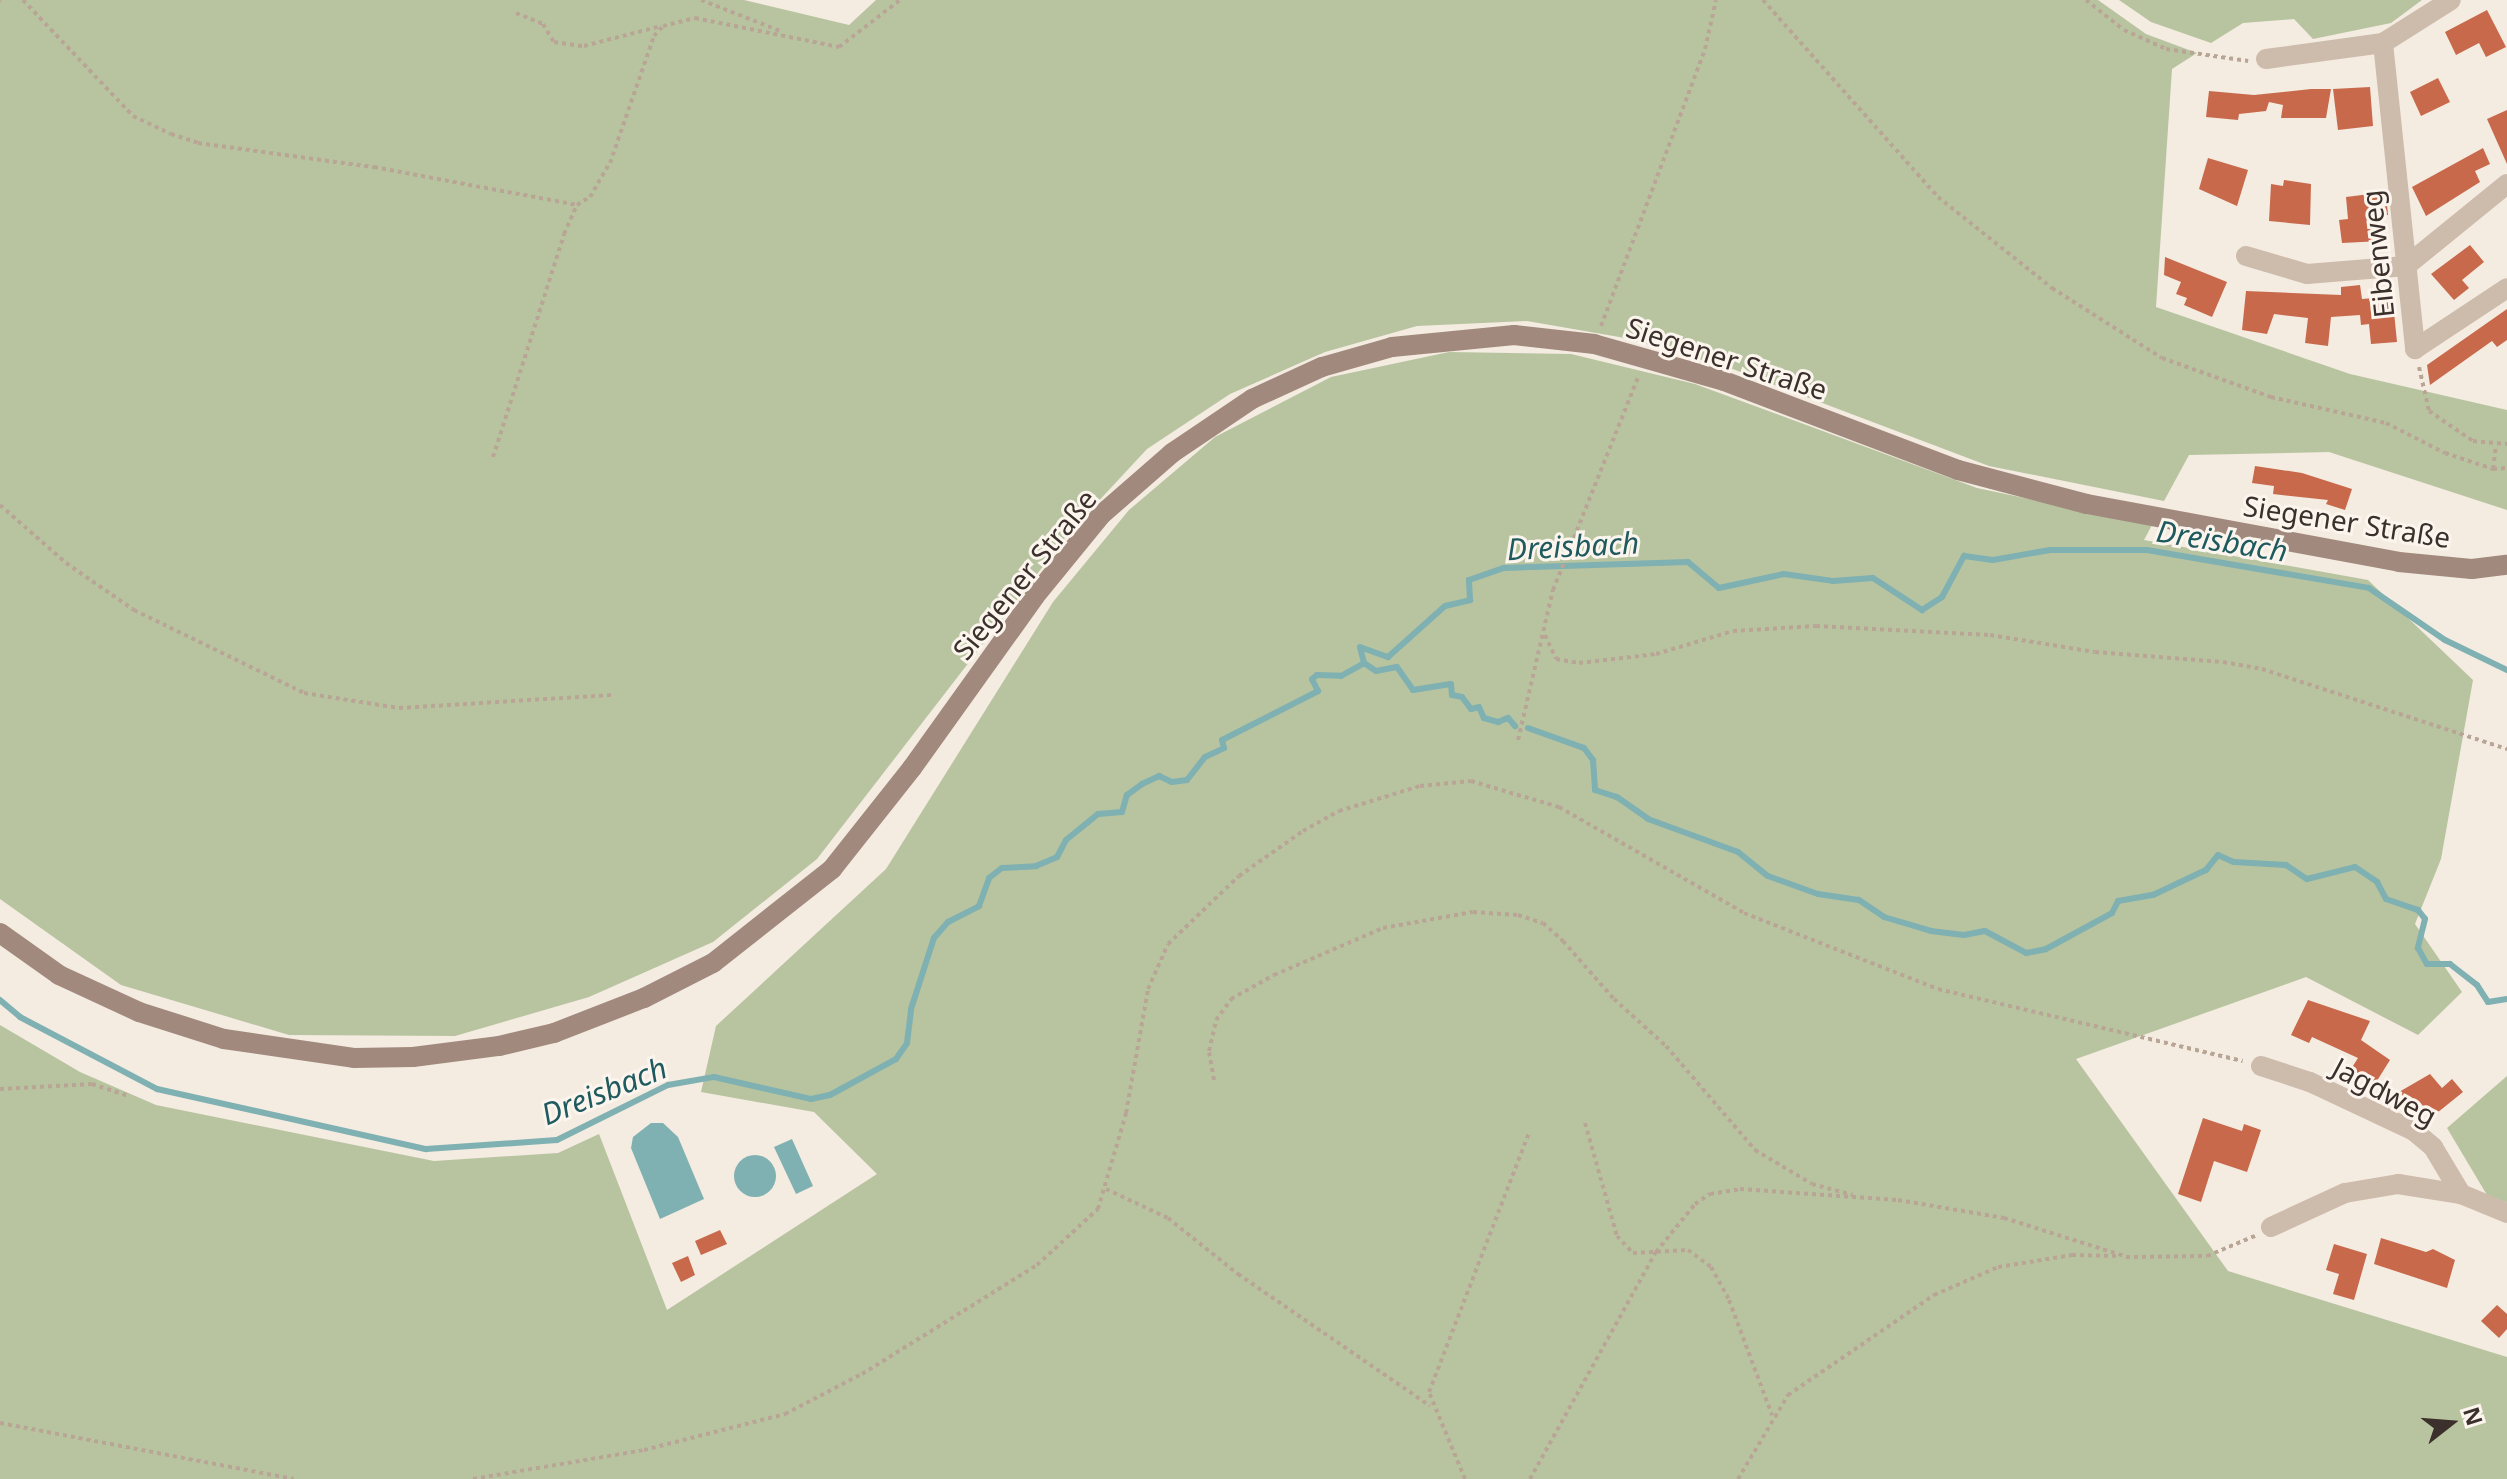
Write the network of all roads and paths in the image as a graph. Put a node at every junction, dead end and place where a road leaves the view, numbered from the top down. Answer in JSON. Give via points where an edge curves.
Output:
{"nodes":[{"id":1,"x":23,"y":0,"type":"edge"},
{"id":2,"x":701,"y":0,"type":"edge"},
{"id":3,"x":900,"y":0,"type":"edge"},
{"id":4,"x":1716,"y":0,"type":"edge"},
{"id":5,"x":1763,"y":0,"type":"edge"},
{"id":6,"x":2086,"y":0,"type":"edge"},
{"id":7,"x":2451,"y":0,"type":"edge"},
{"id":8,"x":516,"y":13,"type":"dead end"},
{"id":9,"x":663,"y":26,"type":"junction"},
{"id":10,"x":786,"y":34,"type":"junction"},
{"id":11,"x":2383,"y":43,"type":"junction"},
{"id":12,"x":2266,"y":59,"type":"joint"},
{"id":13,"x":2507,"y":184,"type":"edge"},
{"id":14,"x":577,"y":205,"type":"junction"},
{"id":15,"x":2246,"y":256,"type":"dead end"},
{"id":16,"x":2406,"y":266,"type":"junction"},
{"id":17,"x":2507,"y":288,"type":"edge"},
{"id":18,"x":1594,"y":344,"type":"junction"},
{"id":19,"x":2415,"y":349,"type":"junction"},
{"id":20,"x":1631,"y":394,"type":"dead end"},
{"id":21,"x":2507,"y":444,"type":"edge"},
{"id":22,"x":2496,"y":445,"type":"junction"},
{"id":23,"x":493,"y":457,"type":"dead end"},
{"id":24,"x":2507,"y":468,"type":"edge"},
{"id":25,"x":2493,"y":469,"type":"junction"},
{"id":26,"x":0,"y":505,"type":"edge"},
{"id":27,"x":2507,"y":565,"type":"edge"},
{"id":28,"x":1545,"y":635,"type":"junction"},
{"id":29,"x":614,"y":695,"type":"dead end"},
{"id":30,"x":1518,"y":740,"type":"dead end"},
{"id":31,"x":2507,"y":749,"type":"edge"},
{"id":32,"x":0,"y":933,"type":"edge"},
{"id":33,"x":2261,"y":1066,"type":"joint"},
{"id":34,"x":1214,"y":1080,"type":"dead end"},
{"id":35,"x":0,"y":1089,"type":"edge"},
{"id":36,"x":128,"y":1096,"type":"dead end"},
{"id":37,"x":1585,"y":1123,"type":"dead end"},
{"id":38,"x":1529,"y":1133,"type":"dead end"},
{"id":39,"x":1106,"y":1189,"type":"junction"},
{"id":40,"x":2461,"y":1194,"type":"junction"},
{"id":41,"x":1853,"y":1195,"type":"junction"},
{"id":42,"x":2507,"y":1213,"type":"edge"},
{"id":43,"x":2271,"y":1227,"type":"joint"},
{"id":44,"x":1654,"y":1256,"type":"junction"},
{"id":45,"x":2128,"y":1257,"type":"junction"},
{"id":46,"x":1430,"y":1406,"type":"junction"},
{"id":47,"x":1772,"y":1415,"type":"junction"},
{"id":48,"x":0,"y":1423,"type":"edge"},
{"id":49,"x":294,"y":1479,"type":"edge"},
{"id":50,"x":473,"y":1479,"type":"edge"},
{"id":51,"x":1465,"y":1479,"type":"edge"},
{"id":52,"x":1530,"y":1479,"type":"edge"},
{"id":53,"x":1738,"y":1479,"type":"edge"}],
"edges":[{"from":1,"to":14,"type":"path","via":[[133,116],[171,134],[198,143],[374,167]]},
{"from":2,"to":10,"type":"path"},
{"from":3,"to":10,"type":"path","via":[[839,47]]},
{"from":4,"to":18,"type":"path","via":[[1705,49]]},
{"from":5,"to":25,"type":"path","via":[[1938,197],[2052,288],[2162,358],[2271,397],[2386,423],[2445,453]]},
{"from":6,"to":12,"type":"path","via":[[2124,30],[2166,49],[2231,61]]},
{"from":7,"to":11,"type":"street"},
{"from":8,"to":9,"type":"path","via":[[543,24],[554,42],[584,46]]},
{"from":9,"to":10,"type":"path","via":[[695,18]]},
{"from":9,"to":14,"type":"path","via":[[645,51],[601,181]]},
{"from":11,"to":12,"type":"street"},
{"from":11,"to":16,"type":"street","name":"Eibenweg"},
{"from":13,"to":16,"type":"street"},
{"from":14,"to":23,"type":"path"},
{"from":15,"to":16,"type":"street","via":[[2307,274]]},
{"from":16,"to":19,"type":"street","name":"Eibenweg"},
{"from":17,"to":19,"type":"street","name":"Eibenweg"},
{"from":18,"to":27,"type":"main road","name":"Siegener Straße","via":[[1724,381],[1958,470],[2087,504],[2399,562],[2472,569]]},
{"from":18,"to":32,"type":"main road","name":"Siegener Straße","via":[[1514,335],[1392,347],[1322,367],[1252,399],[1183,445],[1092,527],[842,856],[766,925],[713,963],[644,998],[554,1033],[413,1057],[354,1058],[224,1039],[139,1012],[59,975]]},
{"from":19,"to":22,"type":"path","via":[[2429,411],[2473,441]]},
{"from":20,"to":28,"type":"path","via":[[1557,581]]},
{"from":21,"to":22,"type":"path"},
{"from":22,"to":25,"type":"path"},
{"from":24,"to":25,"type":"path"},
{"from":26,"to":29,"type":"path","via":[[66,563],[134,610],[304,693],[399,708]]},
{"from":28,"to":30,"type":"path"},
{"from":28,"to":31,"type":"path","via":[[1556,659],[1579,663],[1656,654],[1733,631],[1816,626],[1990,635],[2095,652],[2223,662],[2262,669]]},
{"from":33,"to":39,"type":"path","via":[[1938,989],[1744,913],[1559,807],[1471,781],[1444,781],[1372,799],[1303,831],[1239,876],[1168,944],[1148,989]]},
{"from":33,"to":40,"type":"street","name":"Jagdweg","via":[[2414,1131],[2433,1147]]},
{"from":34,"to":41,"type":"path","via":[[1209,1051],[1216,1020],[1231,999],[1274,975],[1383,928],[1473,912],[1518,915],[1543,923],[1563,941],[1614,999],[1645,1023],[1755,1150],[1812,1184]]},
{"from":35,"to":36,"type":"path","via":[[92,1084]]},
{"from":37,"to":44,"type":"path","via":[[1617,1236],[1633,1253]]},
{"from":38,"to":46,"type":"path","via":[[1434,1375]]},
{"from":39,"to":46,"type":"path","via":[[1168,1218],[1238,1274]]},
{"from":39,"to":50,"type":"path","via":[[1086,1224],[1037,1265],[810,1403],[644,1450]]},
{"from":40,"to":42,"type":"street"},
{"from":40,"to":43,"type":"street","via":[[2428,1186],[2368,1188]]},
{"from":41,"to":44,"type":"path","via":[[1724,1190],[1695,1204]]},
{"from":41,"to":45,"type":"path","via":[[2004,1218]]},
{"from":43,"to":45,"type":"path","via":[[2207,1256]]},
{"from":44,"to":47,"type":"path","via":[[1688,1250],[1711,1267],[1729,1300]]},
{"from":44,"to":52,"type":"path"},
{"from":45,"to":47,"type":"path","via":[[2089,1254],[2023,1262],[1961,1281],[1812,1377]]},
{"from":46,"to":51,"type":"path"},
{"from":47,"to":53,"type":"path"},
{"from":48,"to":49,"type":"path"}]}
